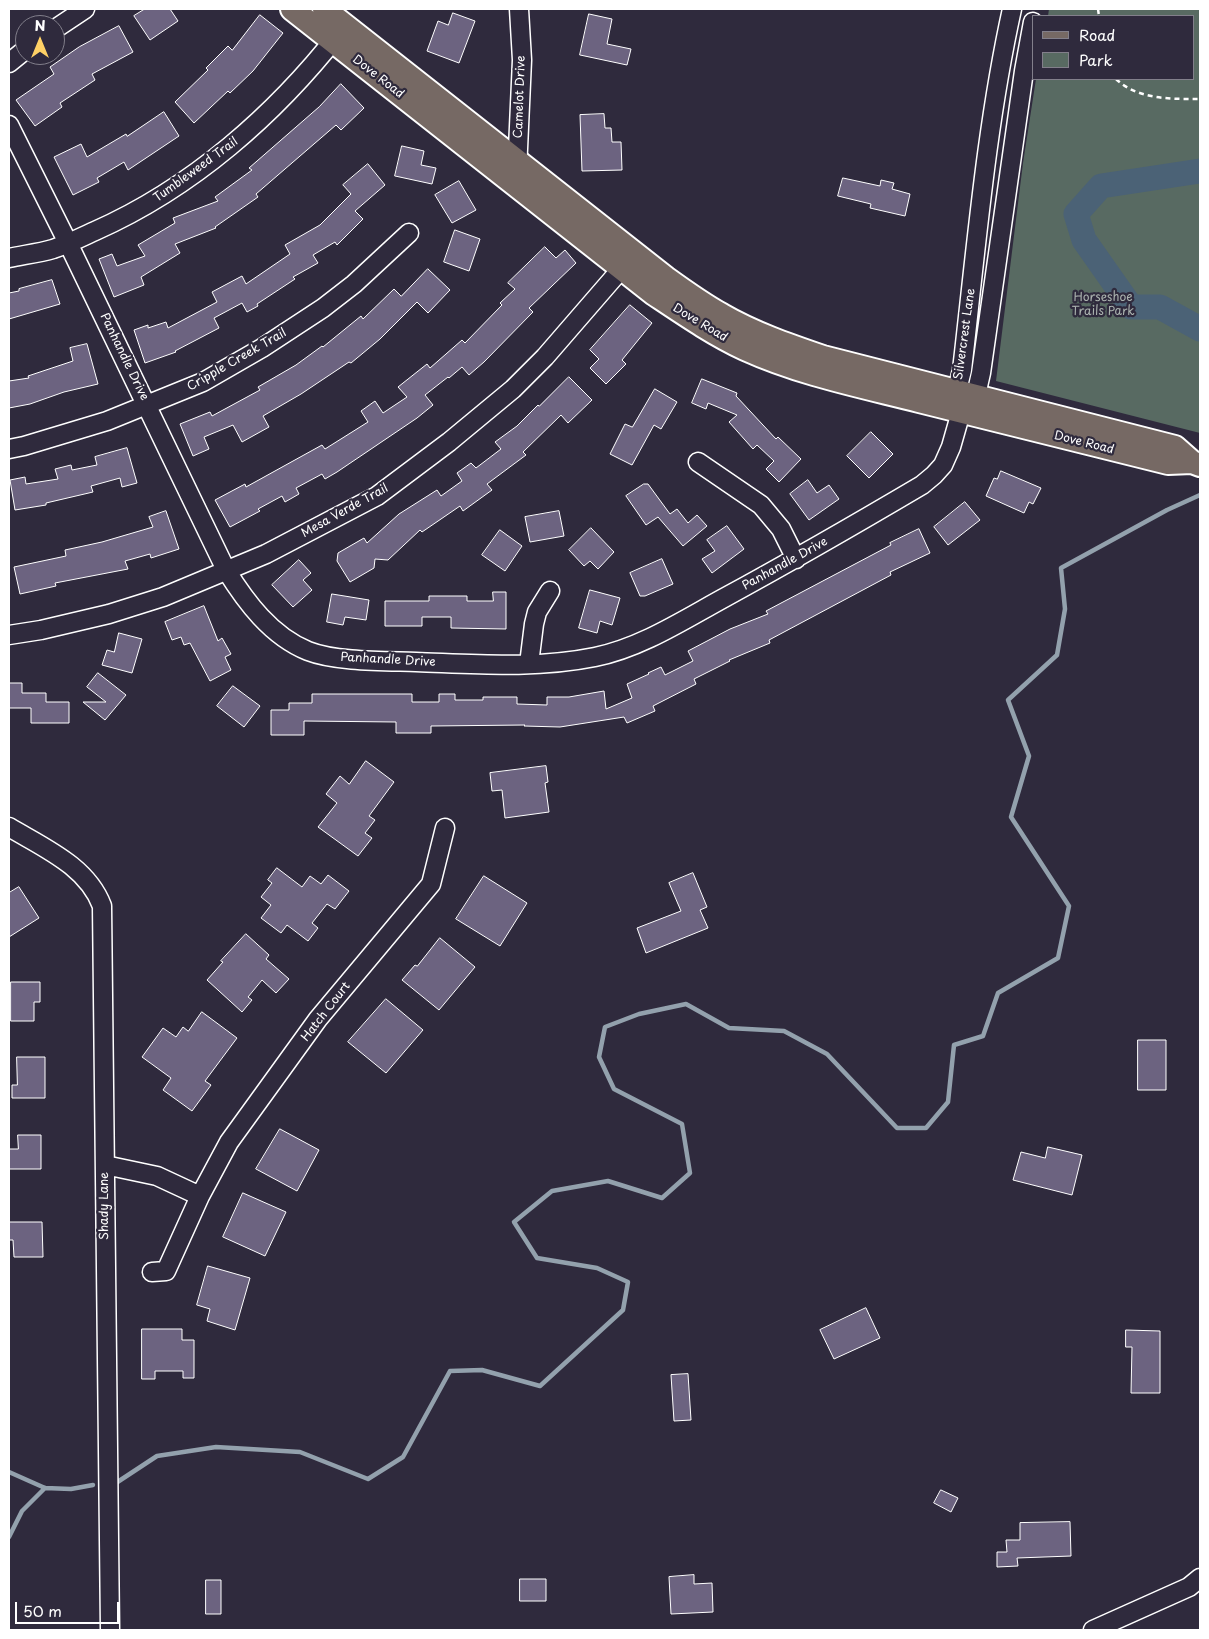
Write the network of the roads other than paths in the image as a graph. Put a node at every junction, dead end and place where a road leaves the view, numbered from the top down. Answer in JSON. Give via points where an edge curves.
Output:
{"nodes":[{"id":1,"x":85,"y":9,"type":"edge"},
{"id":2,"x":292,"y":9,"type":"edge"},
{"id":3,"x":324,"y":9,"type":"edge"},
{"id":4,"x":519,"y":9,"type":"edge"},
{"id":5,"x":1012,"y":9,"type":"edge"},
{"id":6,"x":65,"y":22,"type":"edge"},
{"id":7,"x":1032,"y":27,"type":"edge"},
{"id":8,"x":339,"y":33,"type":"junction"},
{"id":9,"x":9,"y":125,"type":"edge"},
{"id":10,"x":517,"y":161,"type":"junction"},
{"id":11,"x":516,"y":185,"type":"junction"},
{"id":12,"x":410,"y":233,"type":"dead end"},
{"id":13,"x":68,"y":243,"type":"junction"},
{"id":14,"x":9,"y":258,"type":"edge"},
{"id":15,"x":628,"y":261,"type":"junction"},
{"id":16,"x":965,"y":399,"type":"junction"},
{"id":17,"x":148,"y":405,"type":"junction"},
{"id":18,"x":9,"y":449,"type":"edge"},
{"id":19,"x":698,"y":462,"type":"dead end"},
{"id":20,"x":1196,"y":463,"type":"edge"},
{"id":21,"x":796,"y":559,"type":"junction"},
{"id":22,"x":226,"y":570,"type":"junction"},
{"id":23,"x":550,"y":591,"type":"dead end"},
{"id":24,"x":9,"y":635,"type":"edge"},
{"id":25,"x":529,"y":664,"type":"junction"},
{"id":26,"x":9,"y":827,"type":"edge"},
{"id":27,"x":445,"y":828,"type":"dead end"},
{"id":28,"x":105,"y":1165,"type":"junction"},
{"id":29,"x":200,"y":1196,"type":"junction"},
{"id":30,"x":152,"y":1272,"type":"dead end"},
{"id":31,"x":1200,"y":1578,"type":"edge"},
{"id":32,"x":110,"y":1630,"type":"edge"},
{"id":33,"x":1093,"y":1630,"type":"edge"}],
"edges":[{"from":1,"to":6,"type":"street"},
{"from":2,"to":8,"type":"main road","name":"Dove Road"},
{"from":3,"to":8,"type":"main road","name":"Dove Road"},
{"from":4,"to":10,"type":"street","name":"Camelot Drive","via":[[522,60]]},
{"from":5,"to":16,"type":"street","name":"Silvercrest Lane","via":[[1000,63],[981,205],[962,370]]},
{"from":7,"to":16,"type":"street","name":"Silvercrest Lane","via":[[981,373]]},
{"from":8,"to":10,"type":"main road","name":"Dove Road"},
{"from":8,"to":11,"type":"main road","name":"Dove Road"},
{"from":8,"to":13,"type":"street","name":"Tumbleweed Trail","via":[[266,116],[225,150],[164,195]]},
{"from":9,"to":13,"type":"street","name":"Panhandle Drive"},
{"from":10,"to":11,"type":"street","name":"Camelot Drive"},
{"from":10,"to":15,"type":"main road","name":"Dove Road"},
{"from":11,"to":15,"type":"main road","name":"Dove Road"},
{"from":12,"to":17,"type":"street","name":"Cripple Creek Trail","via":[[323,308],[203,382]]},
{"from":13,"to":14,"type":"street","name":"Tumbleweed Trail"},
{"from":13,"to":17,"type":"street","name":"Panhandle Drive"},
{"from":15,"to":16,"type":"main road","name":"Dove Road","via":[[654,294],[711,332],[781,364],[817,376]]},
{"from":15,"to":22,"type":"street","name":"Mesa Verde Trail","via":[[545,357],[513,389],[449,442],[377,496],[266,554]]},
{"from":16,"to":20,"type":"main road","name":"Dove Road","via":[[1168,463]]},
{"from":16,"to":21,"type":"street","name":"Panhandle Drive","via":[[951,447],[934,476]]},
{"from":17,"to":18,"type":"street","name":"Cripple Creek Trail","via":[[107,421]]},
{"from":17,"to":22,"type":"street","name":"Panhandle Drive"},
{"from":19,"to":21,"type":"street","via":[[761,506],[781,529]]},
{"from":21,"to":25,"type":"street","name":"Panhandle Drive","via":[[666,630],[623,649],[567,662]]},
{"from":22,"to":24,"type":"street","name":"Mesa Verde Trail","via":[[163,597],[109,614]]},
{"from":22,"to":25,"type":"street","name":"Panhandle Drive","via":[[255,611],[273,629],[309,652],[365,660]]},
{"from":23,"to":25,"type":"street","via":[[537,612]]},
{"from":26,"to":28,"type":"street","name":"Shady Lane","via":[[67,861],[89,882],[102,906]]},
{"from":27,"to":29,"type":"street","name":"Hatch Court","via":[[431,884],[318,1019],[229,1142]]},
{"from":28,"to":29,"type":"street","via":[[157,1176]]},
{"from":28,"to":32,"type":"street","name":"Shady Lane"},
{"from":29,"to":30,"type":"street","name":"Hatch Court","via":[[166,1271]]},
{"from":31,"to":33,"type":"street","via":[[1189,1587]]}]}
